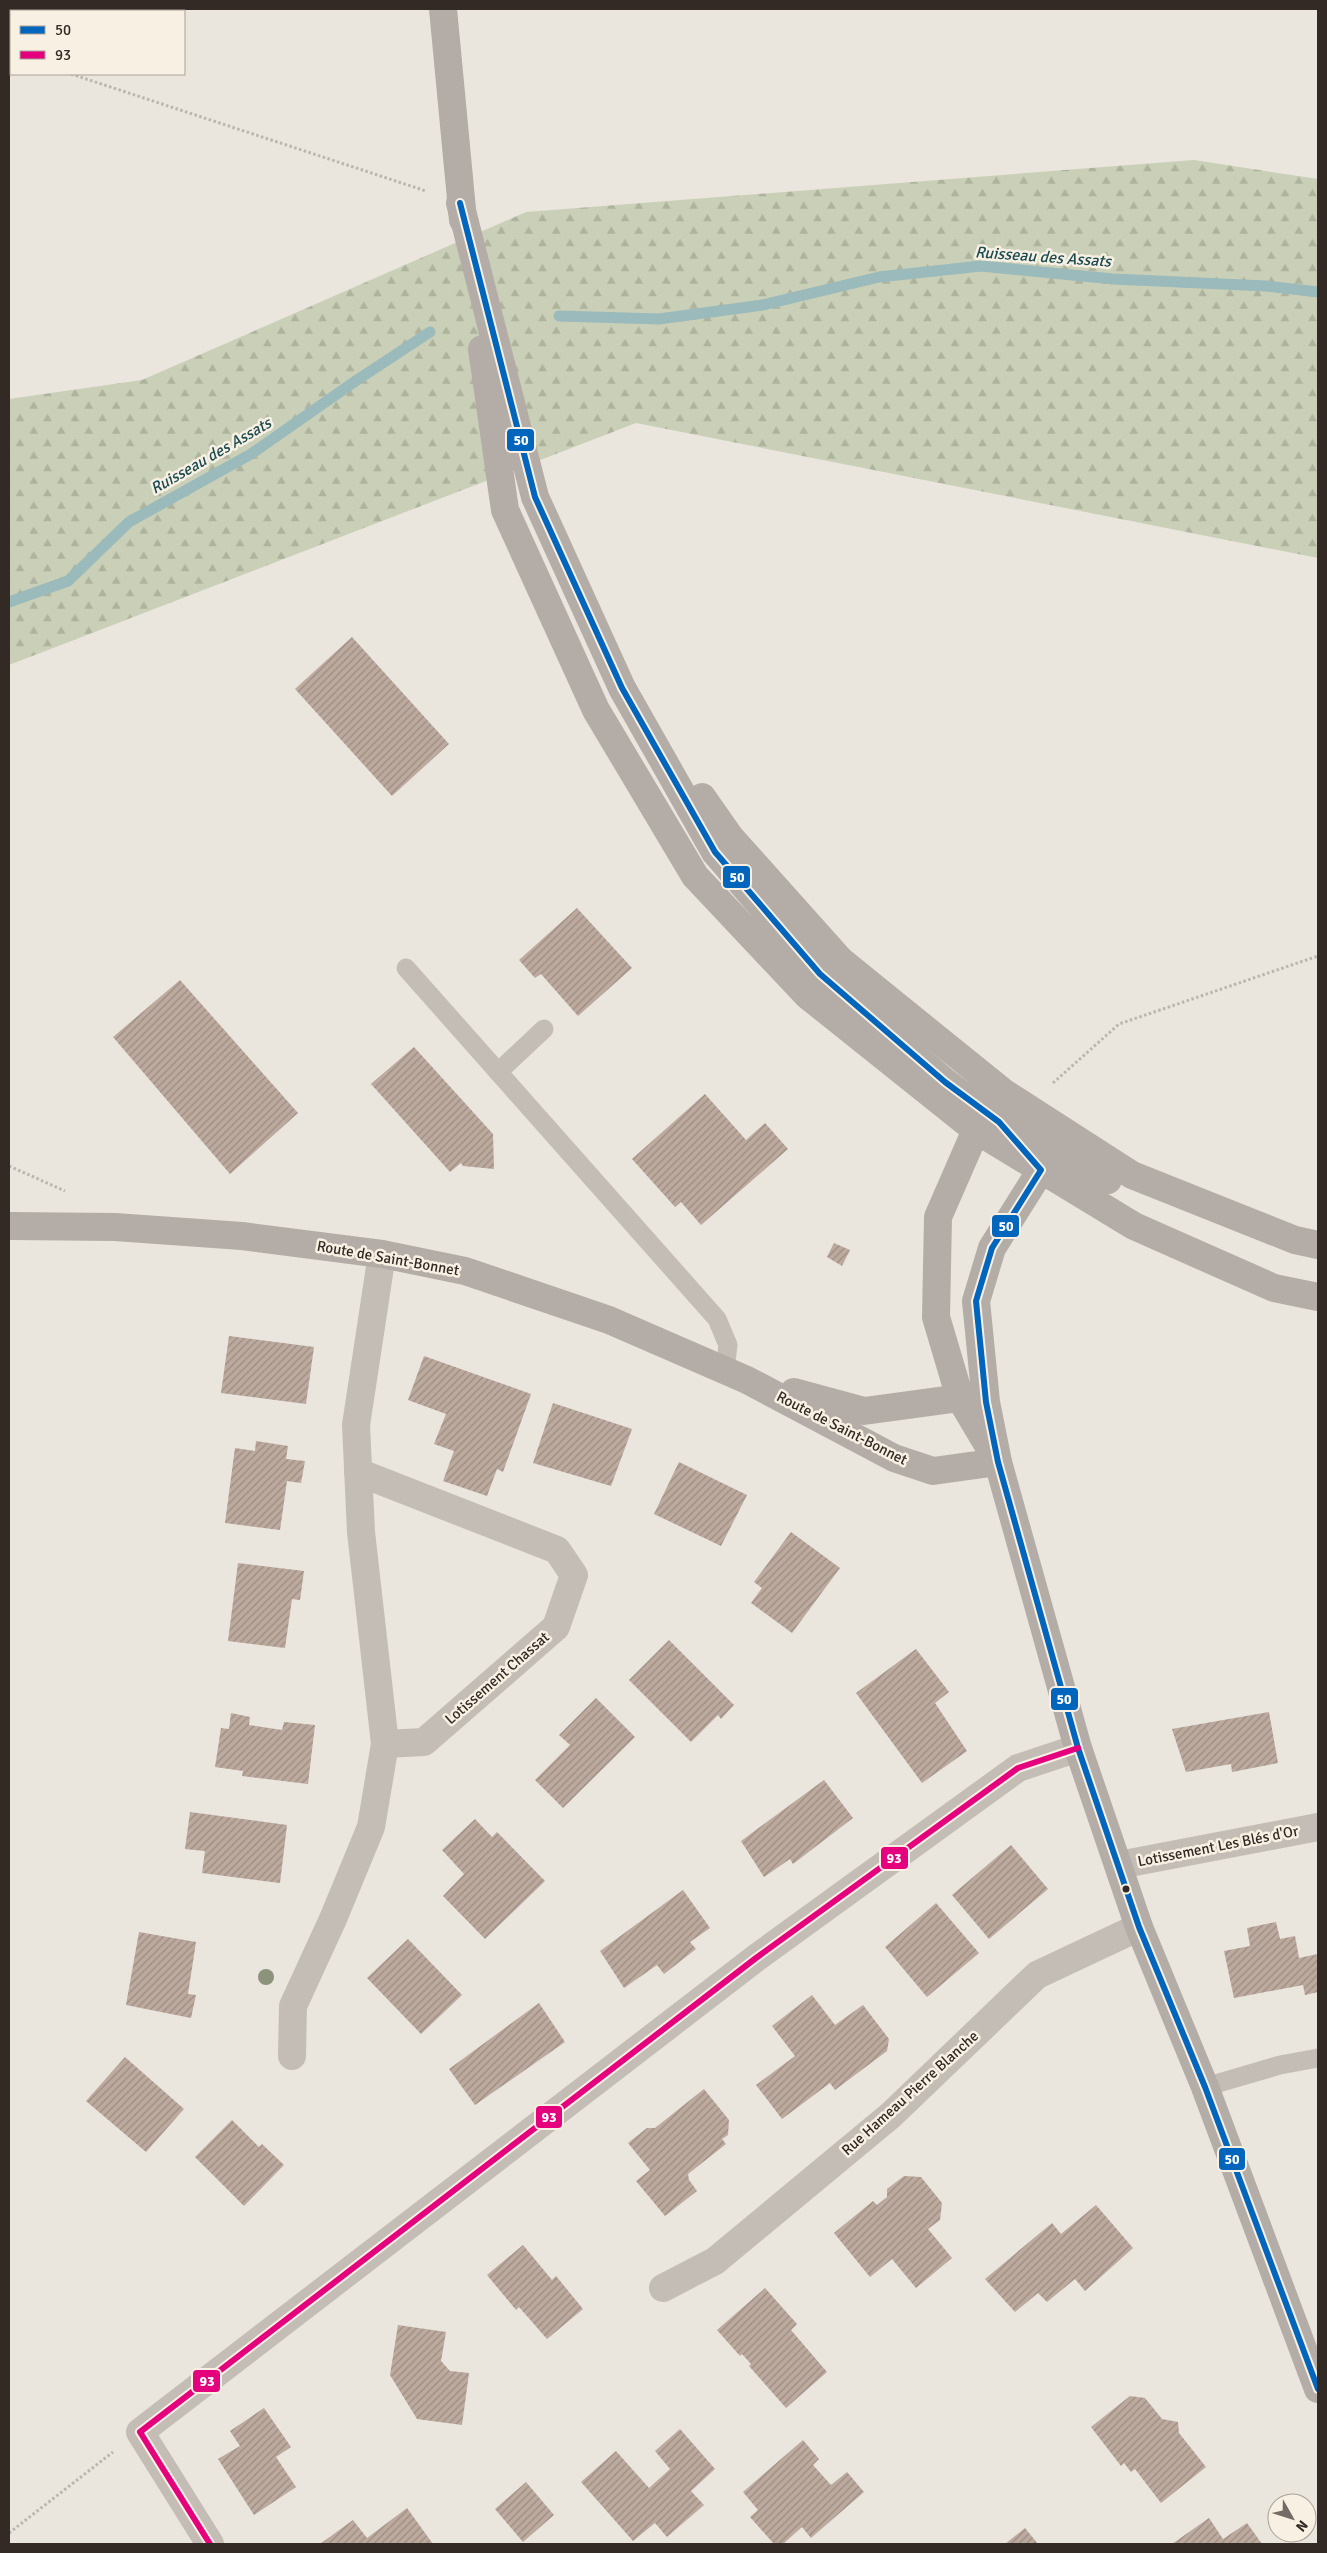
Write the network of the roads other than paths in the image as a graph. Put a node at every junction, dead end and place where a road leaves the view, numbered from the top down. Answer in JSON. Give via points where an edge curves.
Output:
{"nodes":[{"id":1,"x":443,"y":9,"type":"edge"},
{"id":2,"x":460,"y":203,"type":"junction"},
{"id":3,"x":622,"y":688,"type":"junction"},
{"id":4,"x":406,"y":968,"type":"dead end"},
{"id":5,"x":544,"y":1029,"type":"dead end"},
{"id":6,"x":498,"y":1072,"type":"junction"},
{"id":7,"x":988,"y":1126,"type":"junction"},
{"id":8,"x":1041,"y":1170,"type":"junction"},
{"id":9,"x":9,"y":1226,"type":"edge"},
{"id":10,"x":1318,"y":1246,"type":"edge"},
{"id":11,"x":382,"y":1254,"type":"junction"},
{"id":12,"x":1318,"y":1263,"type":"edge"},
{"id":13,"x":1318,"y":1297,"type":"edge"},
{"id":14,"x":736,"y":1375,"type":"junction"},
{"id":15,"x":960,"y":1398,"type":"junction"},
{"id":16,"x":986,"y":1402,"type":"junction"},
{"id":17,"x":998,"y":1462,"type":"junction"},
{"id":18,"x":358,"y":1472,"type":"junction"},
{"id":19,"x":385,"y":1744,"type":"junction"},
{"id":20,"x":1078,"y":1748,"type":"junction"},
{"id":21,"x":1318,"y":1827,"type":"edge"},
{"id":22,"x":1119,"y":1865,"type":"junction"},
{"id":23,"x":1139,"y":1927,"type":"junction"},
{"id":24,"x":292,"y":2056,"type":"dead end"},
{"id":25,"x":1318,"y":2058,"type":"edge"},
{"id":26,"x":1204,"y":2087,"type":"junction"},
{"id":27,"x":663,"y":2288,"type":"dead end"},
{"id":28,"x":1318,"y":2389,"type":"edge"},
{"id":29,"x":210,"y":2544,"type":"edge"}],
"edges":[{"from":1,"to":2,"type":"street"},
{"from":2,"to":3,"type":"street","via":[[535,497]]},
{"from":2,"to":7,"type":"street","via":[[505,510],[596,710],[695,876],[807,995]]},
{"from":3,"to":7,"type":"street","via":[[715,852],[820,974],[945,1082]]},
{"from":3,"to":10,"type":"street","via":[[730,837],[841,960],[995,1085],[1132,1175],[1295,1240]]},
{"from":4,"to":6,"type":"lane"},
{"from":5,"to":6,"type":"lane"},
{"from":6,"to":14,"type":"lane","via":[[717,1319]]},
{"from":7,"to":8,"type":"street"},
{"from":7,"to":12,"type":"street","via":[[1132,1192],[1272,1250]]},
{"from":7,"to":15,"type":"street","via":[[938,1217],[936,1316]]},
{"from":8,"to":13,"type":"street","via":[[1134,1226],[1274,1288]]},
{"from":8,"to":16,"type":"street","via":[[992,1248],[976,1301]]},
{"from":9,"to":11,"type":"street","name":"Route de Saint-Bonnet","via":[[115,1227],[242,1236]]},
{"from":11,"to":14,"type":"street","name":"Route de Saint-Bonnet","via":[[465,1271],[609,1320]]},
{"from":11,"to":18,"type":"street","via":[[356,1424]]},
{"from":14,"to":15,"type":"street","name":"Route de Saint-Bonnet","via":[[864,1411]]},
{"from":14,"to":17,"type":"street","name":"Route de Saint-Bonnet","via":[[894,1458],[933,1471]]},
{"from":15,"to":16,"type":"street","name":"Route de Saint-Bonnet"},
{"from":15,"to":17,"type":"street"},
{"from":16,"to":17,"type":"street"},
{"from":17,"to":20,"type":"street"},
{"from":18,"to":19,"type":"street","via":[[361,1532]]},
{"from":18,"to":19,"type":"street","name":"Lotissement Chassat","via":[[557,1550],[574,1575],[556,1627],[424,1742]]},
{"from":19,"to":24,"type":"street","via":[[370,1827],[294,2006]]},
{"from":20,"to":22,"type":"street"},
{"from":20,"to":29,"type":"street","via":[[1018,1768],[756,1958],[140,2432]]},
{"from":21,"to":22,"type":"street","name":"Lotissement Les Blés d'Or"},
{"from":22,"to":23,"type":"street"},
{"from":23,"to":26,"type":"street"},
{"from":23,"to":27,"type":"street","name":"Rue Hameau Pierre Blanche","via":[[1037,1975],[891,2115],[715,2261]]},
{"from":25,"to":26,"type":"lane","via":[[1280,2065]]},
{"from":26,"to":28,"type":"street"}]}
